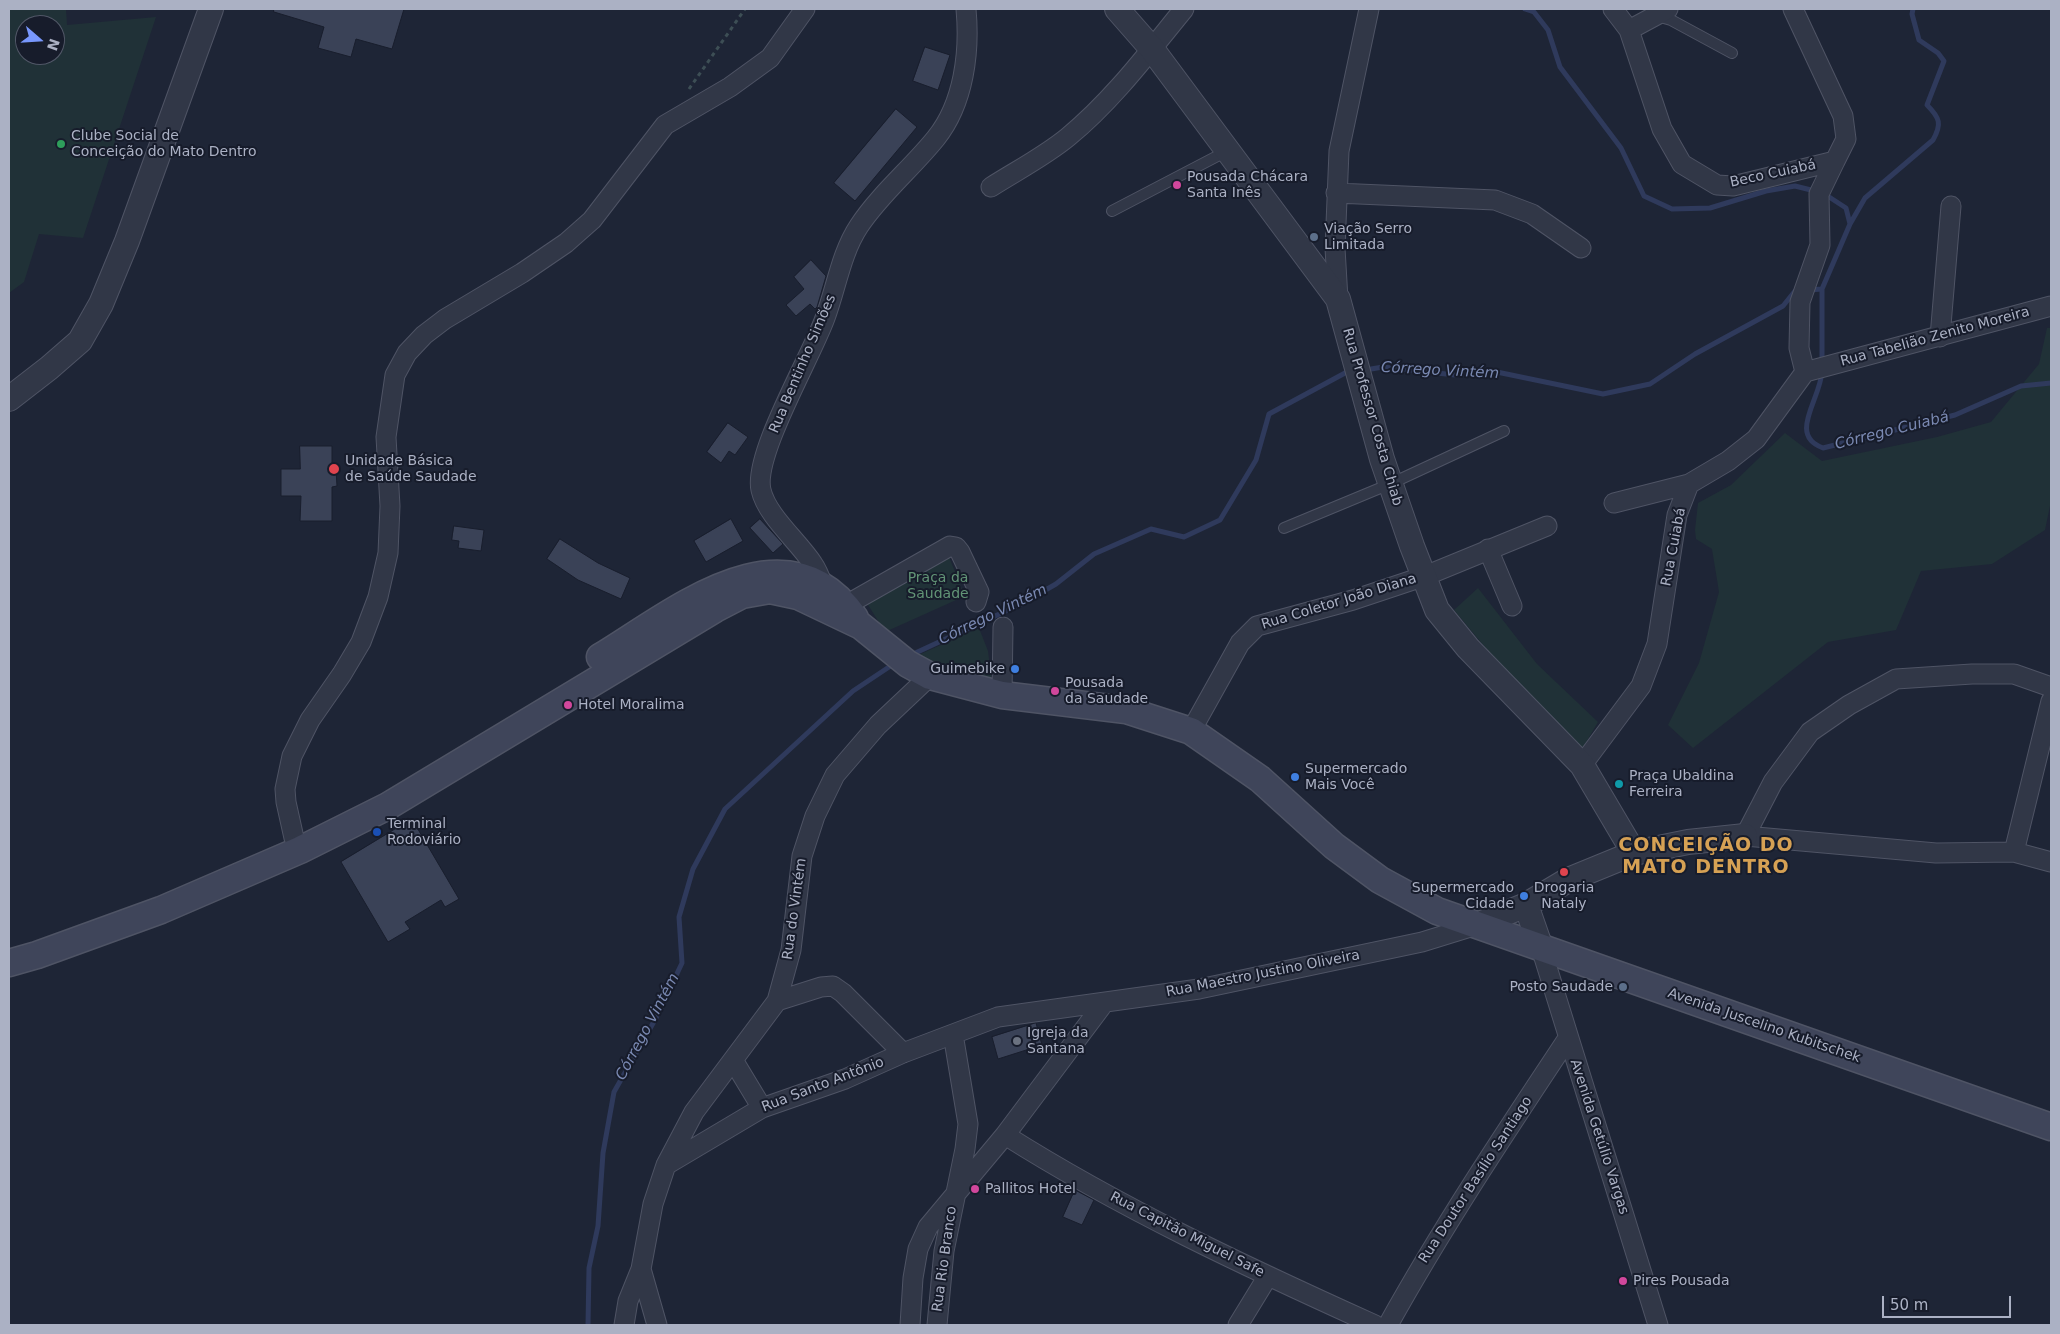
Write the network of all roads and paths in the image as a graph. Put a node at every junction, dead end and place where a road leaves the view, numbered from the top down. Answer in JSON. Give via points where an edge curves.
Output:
{"nodes":[{"id":1,"x":211,"y":9,"type":"edge"},
{"id":2,"x":745,"y":9,"type":"edge"},
{"id":3,"x":805,"y":9,"type":"edge"},
{"id":4,"x":966,"y":9,"type":"edge"},
{"id":5,"x":1117,"y":9,"type":"edge"},
{"id":6,"x":1184,"y":9,"type":"edge"},
{"id":7,"x":1369,"y":9,"type":"edge"},
{"id":8,"x":1613,"y":9,"type":"edge"},
{"id":9,"x":1792,"y":9,"type":"edge"},
{"id":10,"x":1662,"y":12,"type":"edge"},
{"id":11,"x":1629,"y":30,"type":"junction"},
{"id":12,"x":1152,"y":49,"type":"junction"},
{"id":13,"x":1732,"y":53,"type":"dead end"},
{"id":14,"x":687,"y":93,"type":"dead end"},
{"id":15,"x":1227,"y":151,"type":"junction"},
{"id":16,"x":1836,"y":159,"type":"junction"},
{"id":17,"x":990,"y":187,"type":"dead end"},
{"id":18,"x":1336,"y":192,"type":"junction"},
{"id":19,"x":1951,"y":206,"type":"dead end"},
{"id":20,"x":1112,"y":211,"type":"dead end"},
{"id":21,"x":1580,"y":248,"type":"dead end"},
{"id":22,"x":1338,"y":299,"type":"junction"},
{"id":23,"x":2051,"y":306,"type":"edge"},
{"id":24,"x":1940,"y":337,"type":"junction"},
{"id":25,"x":1812,"y":370,"type":"junction"},
{"id":26,"x":9,"y":398,"type":"edge"},
{"id":27,"x":1504,"y":432,"type":"dead end"},
{"id":28,"x":1390,"y":484,"type":"junction"},
{"id":29,"x":1689,"y":484,"type":"junction"},
{"id":30,"x":1614,"y":503,"type":"dead end"},
{"id":31,"x":1547,"y":526,"type":"dead end"},
{"id":32,"x":1284,"y":528,"type":"dead end"},
{"id":33,"x":1488,"y":549,"type":"junction"},
{"id":34,"x":1424,"y":576,"type":"junction"},
{"id":35,"x":824,"y":588,"type":"junction"},
{"id":36,"x":976,"y":602,"type":"dead end"},
{"id":37,"x":1512,"y":606,"type":"dead end"},
{"id":38,"x":837,"y":609,"type":"junction"},
{"id":39,"x":1003,"y":626,"type":"dead end"},
{"id":40,"x":919,"y":670,"type":"junction"},
{"id":41,"x":2051,"y":687,"type":"edge"},
{"id":42,"x":1002,"y":695,"type":"junction"},
{"id":43,"x":2051,"y":701,"type":"edge"},
{"id":44,"x":1191,"y":731,"type":"junction"},
{"id":45,"x":442,"y":763,"type":"junction"},
{"id":46,"x":1582,"y":766,"type":"junction"},
{"id":47,"x":1745,"y":836,"type":"junction"},
{"id":48,"x":294,"y":838,"type":"junction"},
{"id":49,"x":2014,"y":852,"type":"junction"},
{"id":50,"x":1634,"y":853,"type":"junction"},
{"id":51,"x":2051,"y":862,"type":"edge"},
{"id":52,"x":234,"y":877,"type":"junction"},
{"id":53,"x":1526,"y":905,"type":"junction"},
{"id":54,"x":1477,"y":925,"type":"junction"},
{"id":55,"x":1541,"y":948,"type":"junction"},
{"id":56,"x":9,"y":963,"type":"edge"},
{"id":57,"x":777,"y":1001,"type":"junction"},
{"id":58,"x":1104,"y":1003,"type":"junction"},
{"id":59,"x":953,"y":1034,"type":"junction"},
{"id":60,"x":1568,"y":1038,"type":"junction"},
{"id":61,"x":903,"y":1053,"type":"junction"},
{"id":62,"x":733,"y":1060,"type":"junction"},
{"id":63,"x":762,"y":1108,"type":"junction"},
{"id":64,"x":2051,"y":1127,"type":"edge"},
{"id":65,"x":1005,"y":1135,"type":"junction"},
{"id":66,"x":666,"y":1165,"type":"junction"},
{"id":67,"x":954,"y":1194,"type":"junction"},
{"id":68,"x":640,"y":1268,"type":"junction"},
{"id":69,"x":1268,"y":1276,"type":"junction"},
{"id":70,"x":624,"y":1325,"type":"edge"},
{"id":71,"x":657,"y":1325,"type":"edge"},
{"id":72,"x":910,"y":1325,"type":"edge"},
{"id":73,"x":936,"y":1325,"type":"edge"},
{"id":74,"x":1238,"y":1325,"type":"edge"},
{"id":75,"x":1375,"y":1325,"type":"edge"},
{"id":76,"x":1388,"y":1325,"type":"edge"},
{"id":77,"x":1658,"y":1325,"type":"edge"}],
"edges":[{"from":1,"to":26,"type":"street","via":[[101,304],[80,341]]},
{"from":2,"to":14,"type":"path"},
{"from":3,"to":48,"type":"street","via":[[770,58],[730,87],[665,125],[586,226],[522,273],[445,319],[407,353],[395,375],[388,417],[388,553],[378,597],[361,642],[310,720],[292,756],[285,788]]},
{"from":4,"to":35,"type":"street","name":"Rua Bentinho Simões","via":[[965,70],[954,106],[938,137],[858,227],[825,320],[760,470],[766,503],[814,565]]},
{"from":5,"to":12,"type":"street"},
{"from":6,"to":12,"type":"street"},
{"from":7,"to":18,"type":"street","name":"Rua Professor Costa Chiab","via":[[1339,151]]},
{"from":8,"to":11,"type":"street"},
{"from":9,"to":16,"type":"street","via":[[1843,116],[1846,139]]},
{"from":10,"to":11,"type":"street"},
{"from":10,"to":13,"type":"lane"},
{"from":11,"to":16,"type":"street","name":"Beco Cuiabá","via":[[1662,129],[1682,164],[1717,185],[1733,186]]},
{"from":12,"to":15,"type":"street"},
{"from":12,"to":17,"type":"street","via":[[1091,117],[1066,139]]},
{"from":15,"to":20,"type":"lane"},
{"from":15,"to":22,"type":"street"},
{"from":16,"to":25,"type":"street","via":[[1820,190],[1820,245],[1800,302],[1799,348]]},
{"from":18,"to":21,"type":"street","via":[[1496,200],[1532,214]]},
{"from":18,"to":22,"type":"street","name":"Rua Professor Costa Chiab"},
{"from":19,"to":24,"type":"street"},
{"from":22,"to":28,"type":"street","name":"Rua Professor Costa Chiab"},
{"from":23,"to":24,"type":"street","name":"Rua Tabelião Zenito Moreira"},
{"from":24,"to":25,"type":"street","name":"Rua Tabelião Zenito Moreira"},
{"from":25,"to":29,"type":"street","via":[[1756,439]]},
{"from":27,"to":28,"type":"lane"},
{"from":28,"to":32,"type":"lane"},
{"from":28,"to":34,"type":"street","name":"Rua Professor Costa Chiab"},
{"from":29,"to":30,"type":"street"},
{"from":29,"to":46,"type":"street","name":"Rua Cuiabá","via":[[1677,515],[1657,644],[1641,686]]},
{"from":31,"to":33,"type":"street","name":"Rua Coletor João Diana"},
{"from":33,"to":34,"type":"street","name":"Rua Coletor João Diana"},
{"from":33,"to":37,"type":"street"},
{"from":34,"to":44,"type":"street","name":"Rua Coletor João Diana","via":[[1353,600],[1257,626],[1240,643]]},
{"from":34,"to":46,"type":"street","name":"Rua Professor Costa Chiab","via":[[1437,610],[1468,648]]},
{"from":35,"to":38,"type":"main road"},
{"from":35,"to":45,"type":"main road","via":[[802,577],[768,572],[708,591]]},
{"from":36,"to":38,"type":"street","via":[[979,592],[960,552],[950,546]]},
{"from":38,"to":40,"type":"main road"},
{"from":38,"to":45,"type":"main road","via":[[770,590],[742,595]]},
{"from":39,"to":42,"type":"street"},
{"from":40,"to":42,"type":"main road"},
{"from":40,"to":57,"type":"street","name":"Rua do Vintém","via":[[835,775],[814,816],[802,856],[791,950]]},
{"from":41,"to":47,"type":"street","via":[[2014,674],[1896,679],[1849,705],[1810,732],[1773,782]]},
{"from":42,"to":44,"type":"main road","name":"Avenida Juscelino Kubitschek","via":[[1126,710]]},
{"from":43,"to":49,"type":"street"},
{"from":44,"to":54,"type":"main road","name":"Avenida Juscelino Kubitschek","via":[[1260,779],[1334,846],[1380,880],[1437,911]]},
{"from":45,"to":48,"type":"main road"},
{"from":45,"to":52,"type":"main road","via":[[388,806],[309,846]]},
{"from":46,"to":50,"type":"street"},
{"from":47,"to":49,"type":"street","via":[[1936,854]]},
{"from":47,"to":50,"type":"street","via":[[1688,842]]},
{"from":48,"to":52,"type":"main road"},
{"from":49,"to":51,"type":"street"},
{"from":50,"to":53,"type":"street","via":[[1568,880]]},
{"from":52,"to":56,"type":"main road","via":[[161,910]]},
{"from":53,"to":54,"type":"street"},
{"from":53,"to":55,"type":"street"},
{"from":54,"to":55,"type":"main road","name":"Avenida Juscelino Kubitschek"},
{"from":54,"to":58,"type":"street","name":"Rua Maestro Justino Oliveira","via":[[1422,942],[1198,989]]},
{"from":55,"to":60,"type":"street","name":"Avenida Getúlio Vargas"},
{"from":55,"to":64,"type":"main road","name":"Avenida Juscelino Kubitschek"},
{"from":57,"to":61,"type":"street","name":"Rua Santo Antônio","via":[[833,986]]},
{"from":57,"to":62,"type":"street","name":"Rua do Vintém"},
{"from":58,"to":59,"type":"street","name":"Rua Maestro Justino Oliveira","via":[[998,1017]]},
{"from":58,"to":65,"type":"street"},
{"from":59,"to":61,"type":"street","name":"Rua Santo Antônio"},
{"from":59,"to":67,"type":"street","name":"Rua Rio Branco","via":[[968,1124]]},
{"from":60,"to":76,"type":"street","name":"Rua Doutor Basílio Santiago","via":[[1465,1193]]},
{"from":60,"to":77,"type":"street","name":"Avenida Getúlio Vargas"},
{"from":61,"to":63,"type":"street","name":"Rua Santo Antônio","via":[[845,1079]]},
{"from":62,"to":63,"type":"street"},
{"from":62,"to":66,"type":"street","name":"Rua do Vintém","via":[[694,1112]]},
{"from":63,"to":66,"type":"street","name":"Rua Santo Antônio"},
{"from":65,"to":67,"type":"street"},
{"from":65,"to":69,"type":"street","name":"Rua Capitão Miguel Safe","via":[[1040,1158]]},
{"from":66,"to":68,"type":"street","name":"Rua do Vintém","via":[[653,1204]]},
{"from":67,"to":72,"type":"street","via":[[928,1227],[918,1249]]},
{"from":67,"to":73,"type":"street","name":"Rua Rio Branco"},
{"from":68,"to":70,"type":"street","name":"Rua do Vintém","via":[[628,1301]]},
{"from":68,"to":71,"type":"street","name":"Rua do Vintém"},
{"from":69,"to":74,"type":"street"},
{"from":69,"to":75,"type":"street","name":"Rua Capitão Miguel Safe"}]}
